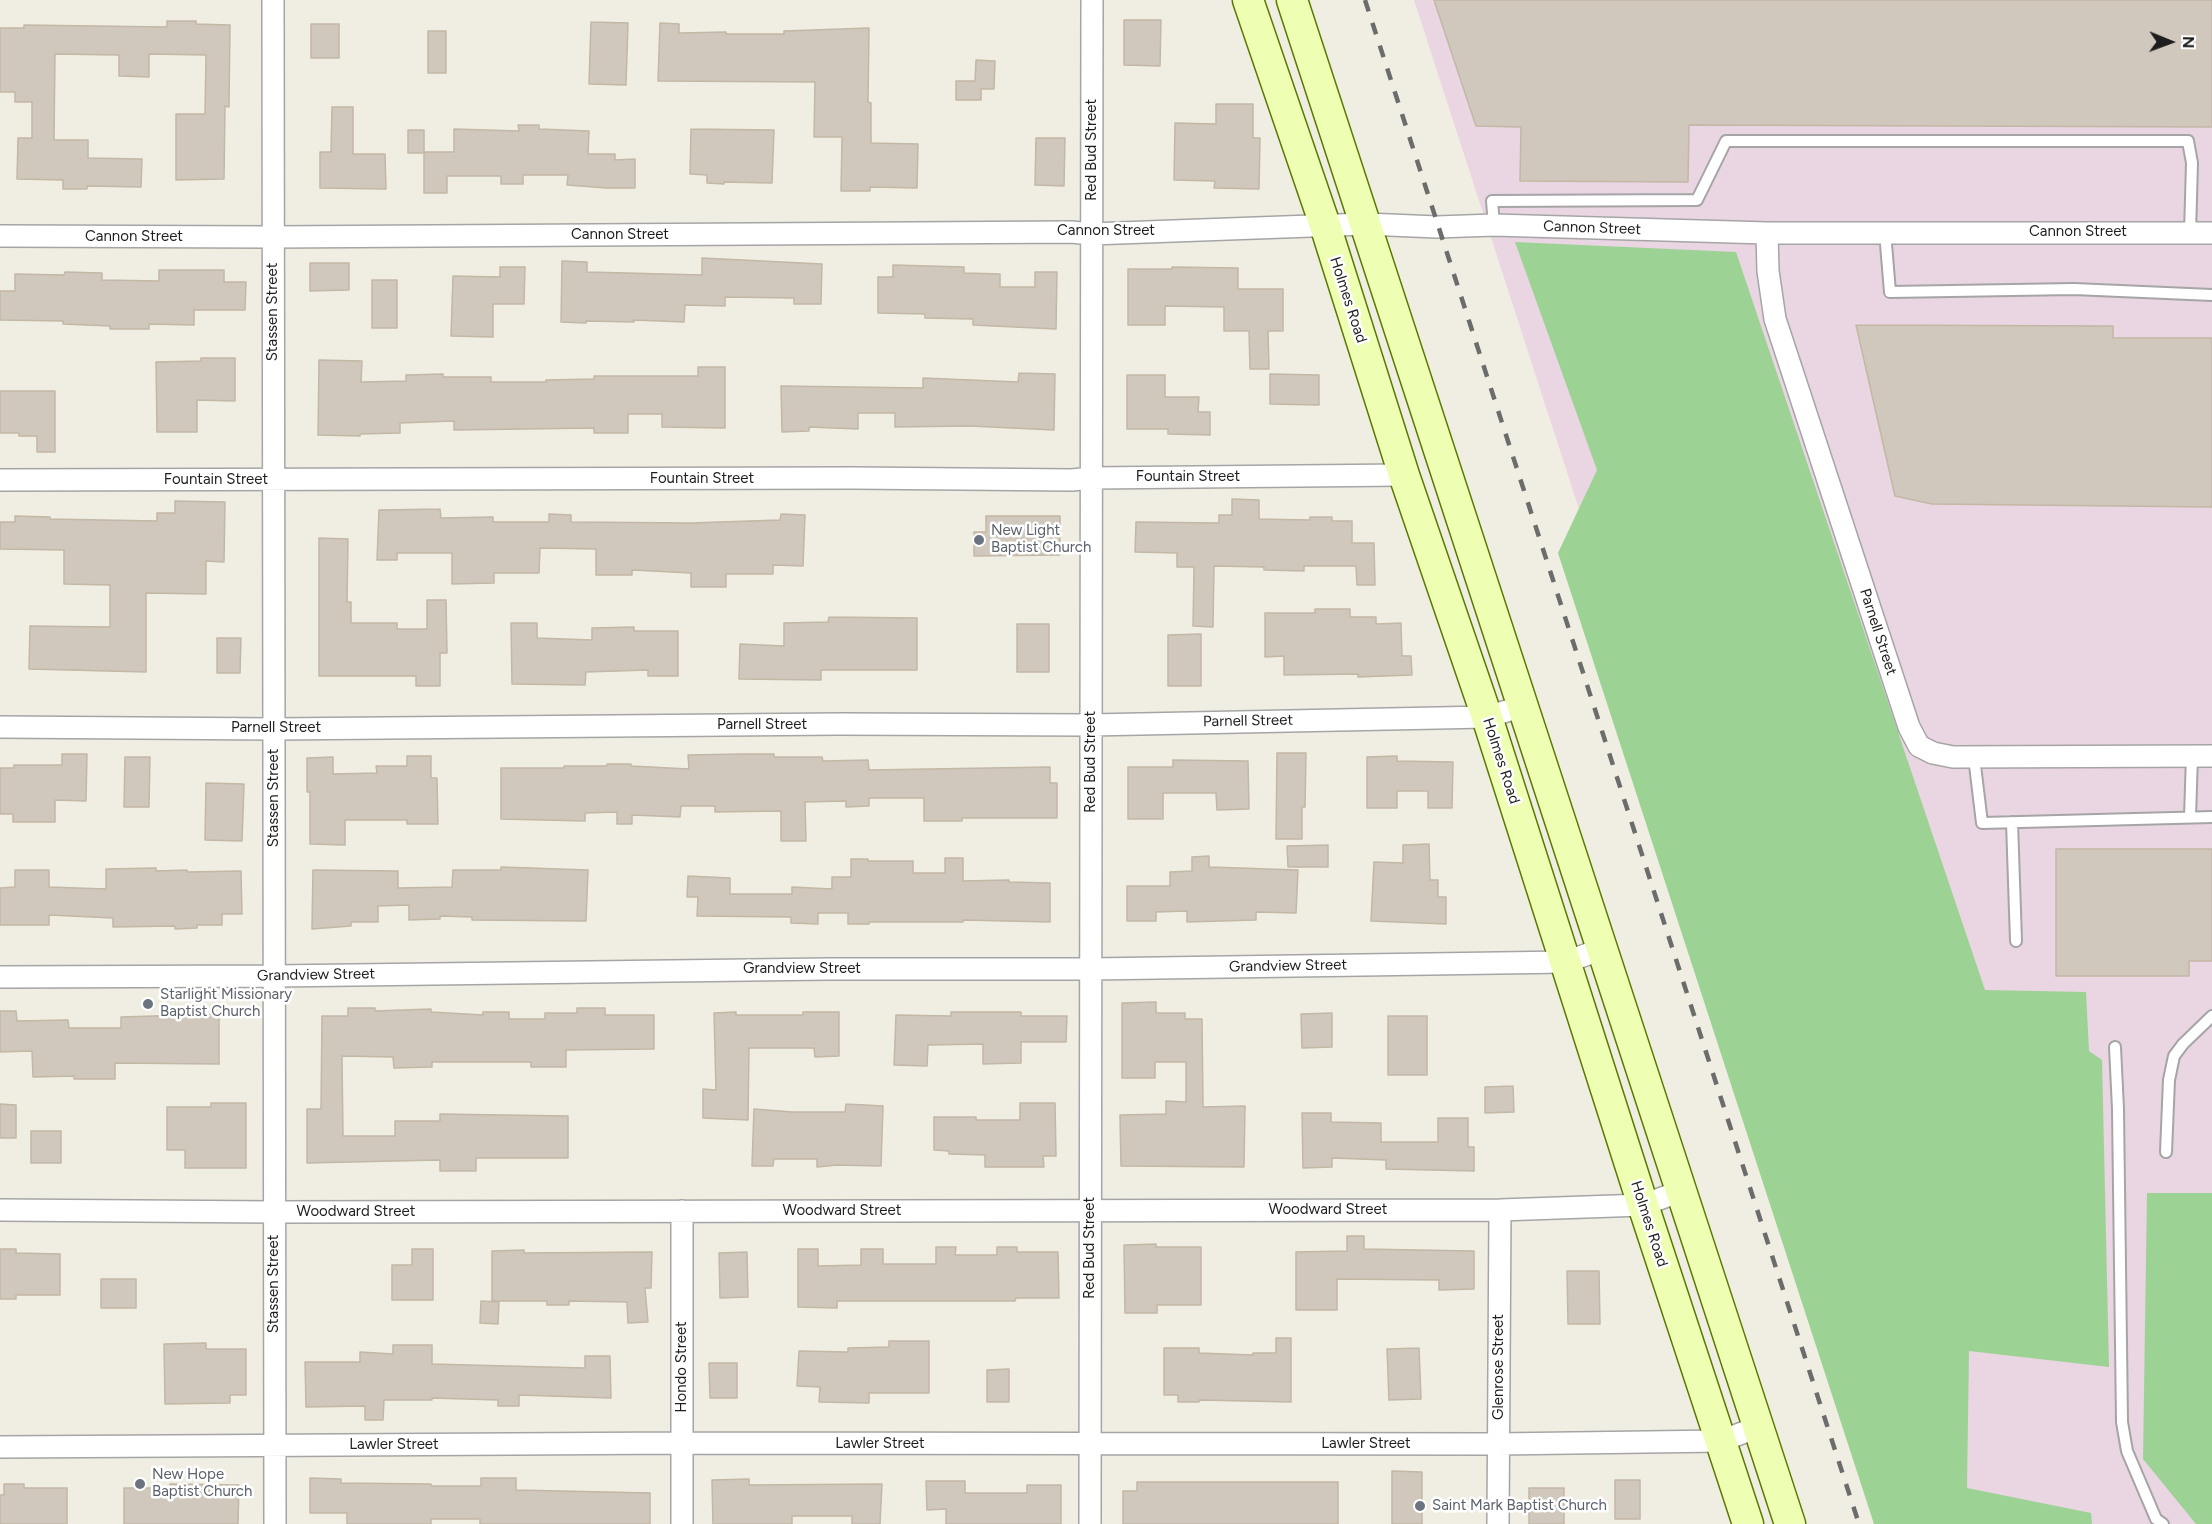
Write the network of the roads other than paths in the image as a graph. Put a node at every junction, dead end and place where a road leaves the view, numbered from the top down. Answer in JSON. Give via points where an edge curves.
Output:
{"nodes":[{"id":1,"x":273,"y":0,"type":"edge"},
{"id":2,"x":1092,"y":0,"type":"edge"},
{"id":3,"x":1248,"y":0,"type":"edge"},
{"id":4,"x":1292,"y":0,"type":"edge"},
{"id":5,"x":1325,"y":225,"type":"junction"},
{"id":6,"x":1366,"y":225,"type":"junction"},
{"id":7,"x":1494,"y":225,"type":"junction"},
{"id":8,"x":1885,"y":232,"type":"junction"},
{"id":9,"x":2190,"y":232,"type":"junction"},
{"id":10,"x":2212,"y":232,"type":"edge"},
{"id":11,"x":1767,"y":233,"type":"junction"},
{"id":12,"x":1091,"y":234,"type":"junction"},
{"id":13,"x":0,"y":236,"type":"edge"},
{"id":14,"x":273,"y":237,"type":"junction"},
{"id":15,"x":2212,"y":295,"type":"edge"},
{"id":16,"x":1404,"y":475,"type":"junction"},
{"id":17,"x":1091,"y":478,"type":"junction"},
{"id":18,"x":0,"y":480,"type":"edge"},
{"id":19,"x":274,"y":481,"type":"junction"},
{"id":20,"x":1523,"y":706,"type":"junction"},
{"id":21,"x":1487,"y":717,"type":"junction"},
{"id":22,"x":1091,"y":725,"type":"junction"},
{"id":23,"x":0,"y":728,"type":"edge"},
{"id":24,"x":274,"y":729,"type":"junction"},
{"id":25,"x":2202,"y":756,"type":"edge"},
{"id":26,"x":1974,"y":757,"type":"junction"},
{"id":27,"x":2190,"y":817,"type":"junction"},
{"id":28,"x":2212,"y":817,"type":"edge"},
{"id":29,"x":2012,"y":822,"type":"junction"},
{"id":30,"x":2016,"y":941,"type":"dead end"},
{"id":31,"x":1602,"y":949,"type":"junction"},
{"id":32,"x":1566,"y":962,"type":"junction"},
{"id":33,"x":1091,"y":969,"type":"junction"},
{"id":34,"x":0,"y":976,"type":"edge"},
{"id":35,"x":274,"y":976,"type":"junction"},
{"id":36,"x":2212,"y":1016,"type":"edge"},
{"id":37,"x":2115,"y":1047,"type":"dead end"},
{"id":38,"x":2166,"y":1152,"type":"dead end"},
{"id":39,"x":1681,"y":1191,"type":"junction"},
{"id":40,"x":1642,"y":1205,"type":"junction"},
{"id":41,"x":0,"y":1210,"type":"edge"},
{"id":42,"x":1500,"y":1210,"type":"junction"},
{"id":43,"x":682,"y":1211,"type":"junction"},
{"id":44,"x":1090,"y":1211,"type":"junction"},
{"id":45,"x":274,"y":1212,"type":"junction"},
{"id":46,"x":1758,"y":1426,"type":"junction"},
{"id":47,"x":1721,"y":1441,"type":"junction"},
{"id":48,"x":682,"y":1443,"type":"junction"},
{"id":49,"x":1090,"y":1444,"type":"junction"},
{"id":50,"x":1498,"y":1444,"type":"junction"},
{"id":51,"x":275,"y":1446,"type":"junction"},
{"id":52,"x":0,"y":1447,"type":"edge"},
{"id":53,"x":275,"y":1524,"type":"edge"},
{"id":54,"x":682,"y":1524,"type":"edge"},
{"id":55,"x":1090,"y":1524,"type":"edge"},
{"id":56,"x":1498,"y":1524,"type":"edge"},
{"id":57,"x":1748,"y":1524,"type":"edge"},
{"id":58,"x":1790,"y":1524,"type":"edge"},
{"id":59,"x":2163,"y":1524,"type":"edge"}],
"edges":[{"from":1,"to":14,"type":"street","name":"Stassen Street"},
{"from":2,"to":12,"type":"street","name":"Red Bud Street"},
{"from":3,"to":5,"type":"main road","name":"Holmes Road"},
{"from":4,"to":6,"type":"main road"},
{"from":5,"to":6,"type":"street","name":"Cannon Street"},
{"from":5,"to":12,"type":"street","name":"Cannon Street"},
{"from":5,"to":16,"type":"main road","name":"Holmes Road"},
{"from":6,"to":7,"type":"street","name":"Cannon Street"},
{"from":6,"to":20,"type":"main road"},
{"from":7,"to":9,"type":"lane","via":[[1492,201],[1697,200],[1726,141],[2188,141],[2192,163]]},
{"from":7,"to":11,"type":"street","name":"Cannon Street"},
{"from":8,"to":9,"type":"street","name":"Cannon Street"},
{"from":8,"to":11,"type":"street","name":"Cannon Street"},
{"from":8,"to":15,"type":"lane","via":[[1890,292],[2074,289]]},
{"from":9,"to":10,"type":"street","name":"Cannon Street"},
{"from":11,"to":26,"type":"street","name":"Parnell Street","via":[[1775,319],[1909,727],[1919,746],[1933,753]]},
{"from":12,"to":14,"type":"street","name":"Cannon Street"},
{"from":12,"to":17,"type":"street","name":"Red Bud Street"},
{"from":13,"to":14,"type":"street","name":"Cannon Street"},
{"from":14,"to":19,"type":"street","name":"Stassen Street"},
{"from":16,"to":17,"type":"street","name":"Fountain Street"},
{"from":16,"to":21,"type":"main road","name":"Holmes Road"},
{"from":17,"to":19,"type":"street","name":"Fountain Street"},
{"from":17,"to":22,"type":"street","name":"Red Bud Street"},
{"from":18,"to":19,"type":"street","name":"Fountain Street"},
{"from":19,"to":24,"type":"street","name":"Stassen Street"},
{"from":20,"to":21,"type":"street","name":"Parnell Street"},
{"from":20,"to":31,"type":"main road"},
{"from":21,"to":22,"type":"street","name":"Parnell Street"},
{"from":21,"to":32,"type":"main road","name":"Holmes Road"},
{"from":22,"to":24,"type":"street","name":"Parnell Street"},
{"from":22,"to":33,"type":"street","name":"Red Bud Street"},
{"from":23,"to":24,"type":"street","name":"Parnell Street"},
{"from":24,"to":35,"type":"street","name":"Stassen Street"},
{"from":25,"to":26,"type":"street","name":"Parnell Street"},
{"from":25,"to":27,"type":"lane"},
{"from":26,"to":29,"type":"lane","via":[[1982,823]]},
{"from":27,"to":28,"type":"lane"},
{"from":27,"to":29,"type":"lane"},
{"from":29,"to":30,"type":"lane"},
{"from":31,"to":32,"type":"street","name":"Grandview Street"},
{"from":31,"to":39,"type":"main road"},
{"from":32,"to":33,"type":"street","name":"Grandview Street"},
{"from":32,"to":40,"type":"main road","name":"Holmes Road"},
{"from":33,"to":35,"type":"street","name":"Grandview Street"},
{"from":33,"to":44,"type":"street","name":"Red Bud Street"},
{"from":34,"to":35,"type":"street","name":"Grandview Street"},
{"from":35,"to":45,"type":"street","name":"Stassen Street"},
{"from":36,"to":38,"type":"lane","via":[[2174,1056]]},
{"from":37,"to":59,"type":"lane","via":[[2122,1422],[2127,1451],[2156,1519]]},
{"from":39,"to":40,"type":"street","name":"Woodward Street"},
{"from":39,"to":46,"type":"main road"},
{"from":40,"to":42,"type":"street","name":"Woodward Street"},
{"from":40,"to":47,"type":"main road","name":"Holmes Road"},
{"from":41,"to":45,"type":"street","name":"Woodward Street"},
{"from":42,"to":44,"type":"street","name":"Woodward Street"},
{"from":42,"to":50,"type":"street","name":"Glenrose Street"},
{"from":43,"to":44,"type":"street","name":"Woodward Street"},
{"from":43,"to":45,"type":"street","name":"Woodward Street"},
{"from":43,"to":48,"type":"street","name":"Hondo Street"},
{"from":44,"to":49,"type":"street","name":"Red Bud Street"},
{"from":45,"to":51,"type":"street","name":"Stassen Street"},
{"from":46,"to":47,"type":"street","name":"Lawler Street"},
{"from":46,"to":58,"type":"main road"},
{"from":47,"to":50,"type":"street","name":"Lawler Street"},
{"from":47,"to":57,"type":"main road","name":"Holmes Road"},
{"from":48,"to":49,"type":"street","name":"Lawler Street"},
{"from":48,"to":51,"type":"street","name":"Lawler Street"},
{"from":48,"to":54,"type":"street","name":"Hondo Street"},
{"from":49,"to":50,"type":"street","name":"Lawler Street"},
{"from":49,"to":55,"type":"street","name":"Red Bud Street"},
{"from":50,"to":56,"type":"street","name":"Glenrose Street"},
{"from":51,"to":52,"type":"street","name":"Lawler Street"},
{"from":51,"to":53,"type":"street","name":"Stassen Street"}]}
